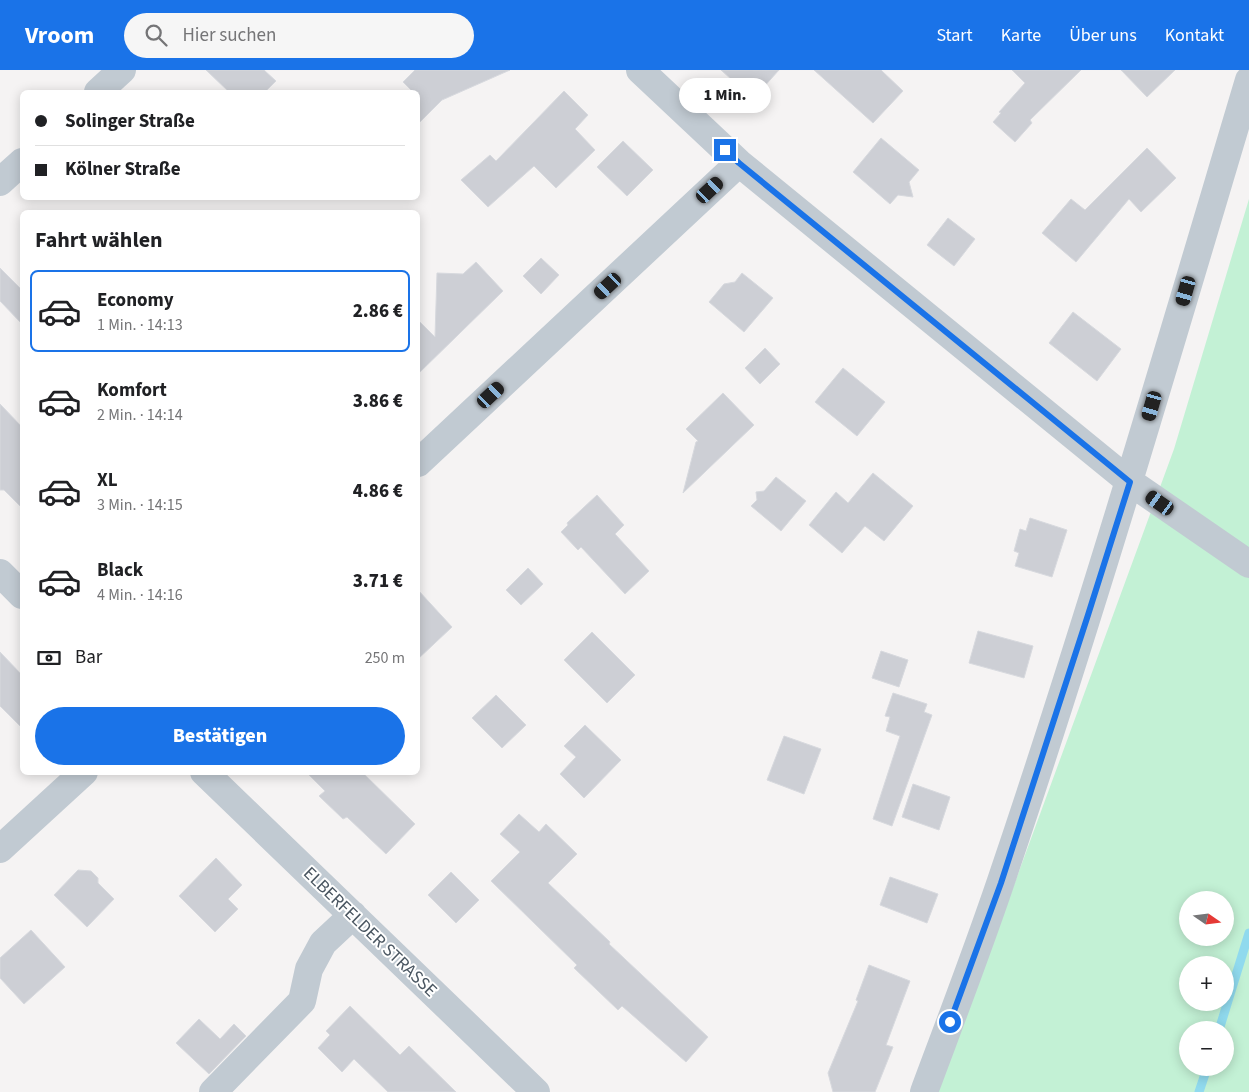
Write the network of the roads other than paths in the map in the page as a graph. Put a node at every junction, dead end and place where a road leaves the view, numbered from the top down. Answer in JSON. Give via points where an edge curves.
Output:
{"nodes":[{"id":1,"x":122,"y":70,"type":"edge"},
{"id":2,"x":640,"y":70,"type":"edge"},
{"id":3,"x":1249,"y":80,"type":"edge"},
{"id":4,"x":100,"y":90,"type":"edge"},
{"id":5,"x":739,"y":163,"type":"junction"},
{"id":6,"x":20,"y":164,"type":"edge"},
{"id":7,"x":0,"y":182,"type":"edge"},
{"id":8,"x":420,"y":461,"type":"edge"},
{"id":9,"x":1130,"y":482,"type":"junction"},
{"id":10,"x":1249,"y":564,"type":"edge"},
{"id":11,"x":0,"y":572,"type":"edge"},
{"id":12,"x":20,"y":593,"type":"edge"},
{"id":13,"x":81,"y":775,"type":"edge"},
{"id":14,"x":207,"y":775,"type":"edge"},
{"id":15,"x":0,"y":849,"type":"edge"},
{"id":16,"x":353,"y":916,"type":"junction"},
{"id":17,"x":213,"y":1092,"type":"edge"},
{"id":18,"x":536,"y":1092,"type":"edge"},
{"id":19,"x":924,"y":1092,"type":"edge"}],
"edges":[{"from":1,"to":4,"type":"street"},
{"from":2,"to":5,"type":"street"},
{"from":3,"to":9,"type":"street"},
{"from":5,"to":8,"type":"street"},
{"from":5,"to":9,"type":"street"},
{"from":6,"to":7,"type":"street"},
{"from":9,"to":10,"type":"street"},
{"from":9,"to":19,"type":"street","via":[[1004,874]]},
{"from":11,"to":12,"type":"street"},
{"from":13,"to":15,"type":"street"},
{"from":14,"to":16,"type":"street","name":"ELBERFELDER STRASSE"},
{"from":16,"to":17,"type":"street","via":[[323,943],[310,969],[302,1001]]},
{"from":16,"to":18,"type":"street","name":"ELBERFELDER STRASSE"}]}
